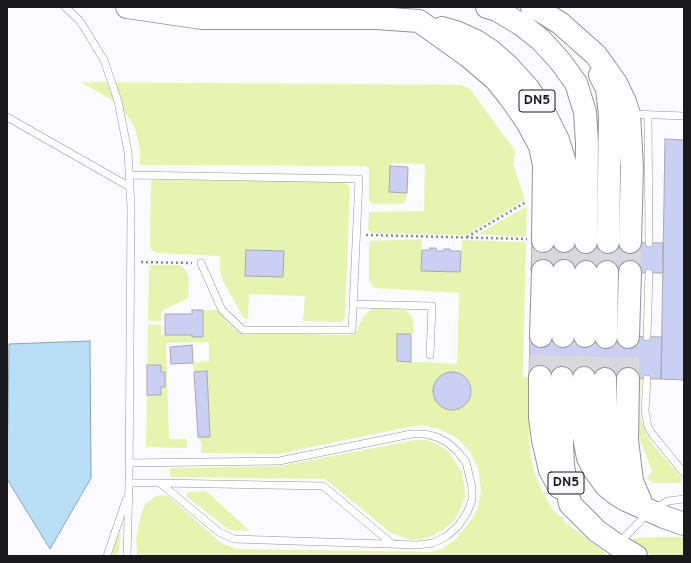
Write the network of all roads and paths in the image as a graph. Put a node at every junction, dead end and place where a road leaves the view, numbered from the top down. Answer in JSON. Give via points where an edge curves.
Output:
{"nodes":[{"id":1,"x":65,"y":7,"type":"edge"},
{"id":2,"x":127,"y":7,"type":"edge"},
{"id":3,"x":487,"y":7,"type":"edge"},
{"id":4,"x":532,"y":7,"type":"edge"},
{"id":5,"x":419,"y":22,"type":"junction"},
{"id":6,"x":578,"y":40,"type":"junction"},
{"id":7,"x":639,"y":115,"type":"junction"},
{"id":8,"x":684,"y":116,"type":"edge"},
{"id":9,"x":7,"y":117,"type":"edge"},
{"id":10,"x":130,"y":176,"type":"junction"},
{"id":11,"x":130,"y":187,"type":"junction"},
{"id":12,"x":544,"y":192,"type":"junction"},
{"id":13,"x":356,"y":234,"type":"junction"},
{"id":14,"x":466,"y":238,"type":"junction"},
{"id":15,"x":550,"y":238,"type":"junction"},
{"id":16,"x":586,"y":242,"type":"tunnel mouth"},
{"id":17,"x":608,"y":242,"type":"tunnel mouth"},
{"id":18,"x":639,"y":243,"type":"tunnel mouth"},
{"id":19,"x":131,"y":261,"type":"junction"},
{"id":20,"x":200,"y":263,"type":"joint"},
{"id":21,"x":542,"y":271,"type":"tunnel mouth"},
{"id":22,"x":564,"y":271,"type":"tunnel mouth"},
{"id":23,"x":586,"y":272,"type":"tunnel mouth"},
{"id":24,"x":608,"y":272,"type":"tunnel mouth"},
{"id":25,"x":639,"y":273,"type":"tunnel mouth"},
{"id":26,"x":353,"y":304,"type":"junction"},
{"id":27,"x":585,"y":336,"type":"tunnel mouth"},
{"id":28,"x":606,"y":337,"type":"tunnel mouth"},
{"id":29,"x":638,"y":337,"type":"tunnel mouth"},
{"id":30,"x":430,"y":355,"type":"dead end"},
{"id":31,"x":540,"y":377,"type":"tunnel mouth"},
{"id":32,"x":562,"y":378,"type":"tunnel mouth"},
{"id":33,"x":584,"y":378,"type":"tunnel mouth"},
{"id":34,"x":605,"y":379,"type":"tunnel mouth"},
{"id":35,"x":637,"y":379,"type":"joint"},
{"id":36,"x":129,"y":463,"type":"junction"},
{"id":37,"x":684,"y":473,"type":"edge"},
{"id":38,"x":129,"y":483,"type":"junction"},
{"id":39,"x":160,"y":483,"type":"junction"},
{"id":40,"x":128,"y":494,"type":"junction"},
{"id":41,"x":684,"y":499,"type":"edge"},
{"id":42,"x":570,"y":504,"type":"junction"},
{"id":43,"x":646,"y":509,"type":"junction"},
{"id":44,"x":684,"y":524,"type":"edge"},
{"id":45,"x":391,"y":543,"type":"junction"},
{"id":46,"x":618,"y":551,"type":"edge"},
{"id":47,"x":107,"y":556,"type":"edge"},
{"id":48,"x":127,"y":556,"type":"edge"},
{"id":49,"x":636,"y":556,"type":"edge"}],
"edges":[{"from":1,"to":10,"type":"lane","via":[[80,21],[104,60],[118,101]]},
{"from":2,"to":5,"type":"highway","number":"DN5","via":[[202,18],[376,18]]},
{"from":3,"to":16,"type":"highway","via":[[522,25],[541,40],[576,83],[585,112],[587,143]]},
{"from":4,"to":6,"type":"highway","via":[[560,24]]},
{"from":5,"to":12,"type":"highway","number":"DN5","via":[[468,56],[495,79],[511,99],[540,146],[544,165]]},
{"from":5,"to":15,"type":"highway","number":"DN5","via":[[456,32],[491,51],[528,88],[544,112],[558,140],[566,166]]},
{"from":6,"to":7,"type":"highway","via":[[596,55],[616,83],[625,102]]},
{"from":6,"to":17,"type":"highway","via":[[594,62],[607,89],[610,115]]},
{"from":7,"to":8,"type":"lane"},
{"from":7,"to":18,"type":"highway","via":[[632,167]]},
{"from":9,"to":11,"type":"lane"},
{"from":10,"to":11,"type":"lane"},
{"from":10,"to":13,"type":"lane","via":[[359,179]]},
{"from":11,"to":19,"type":"lane"},
{"from":12,"to":14,"type":"path"},
{"from":12,"to":15,"type":"highway","number":"DN5"},
{"from":13,"to":14,"type":"path"},
{"from":13,"to":26,"type":"lane"},
{"from":14,"to":15,"type":"path"},
{"from":19,"to":20,"type":"path"},
{"from":19,"to":36,"type":"lane"},
{"from":20,"to":26,"type":"lane","via":[[222,310],[242,330],[352,330]]},
{"from":21,"to":22,"type":"highway","via":[[552,336]]},
{"from":23,"to":27,"type":"highway"},
{"from":24,"to":28,"type":"highway"},
{"from":25,"to":29,"type":"highway"},
{"from":26,"to":30,"type":"lane","via":[[432,306]]},
{"from":31,"to":42,"type":"highway","number":"DN5","via":[[540,418],[546,457],[550,470]]},
{"from":32,"to":42,"type":"highway","number":"DN5","via":[[563,466]]},
{"from":33,"to":43,"type":"highway","number":"DN5","via":[[584,437],[588,458],[606,486],[626,500]]},
{"from":34,"to":43,"type":"highway","number":"DN5","via":[[609,458],[620,485]]},
{"from":35,"to":37,"type":"lane","via":[[648,427]]},
{"from":35,"to":43,"type":"highway","via":[[627,440],[632,481]]},
{"from":36,"to":38,"type":"lane"},
{"from":36,"to":45,"type":"lane","via":[[279,461],[411,434],[437,437],[448,443],[466,462],[472,487],[472,500],[467,513],[447,536],[433,543]]},
{"from":38,"to":39,"type":"lane"},
{"from":38,"to":40,"type":"lane"},
{"from":39,"to":45,"type":"lane","via":[[219,532],[234,539]]},
{"from":39,"to":45,"type":"lane","via":[[323,486]]},
{"from":40,"to":47,"type":"lane"},
{"from":40,"to":48,"type":"lane"},
{"from":41,"to":43,"type":"lane","via":[[668,500]]},
{"from":42,"to":46,"type":"highway","number":"DN5"},
{"from":43,"to":44,"type":"highway","number":"DN5"},
{"from":43,"to":46,"type":"lane"},
{"from":46,"to":49,"type":"highway","number":"DN5"}]}
